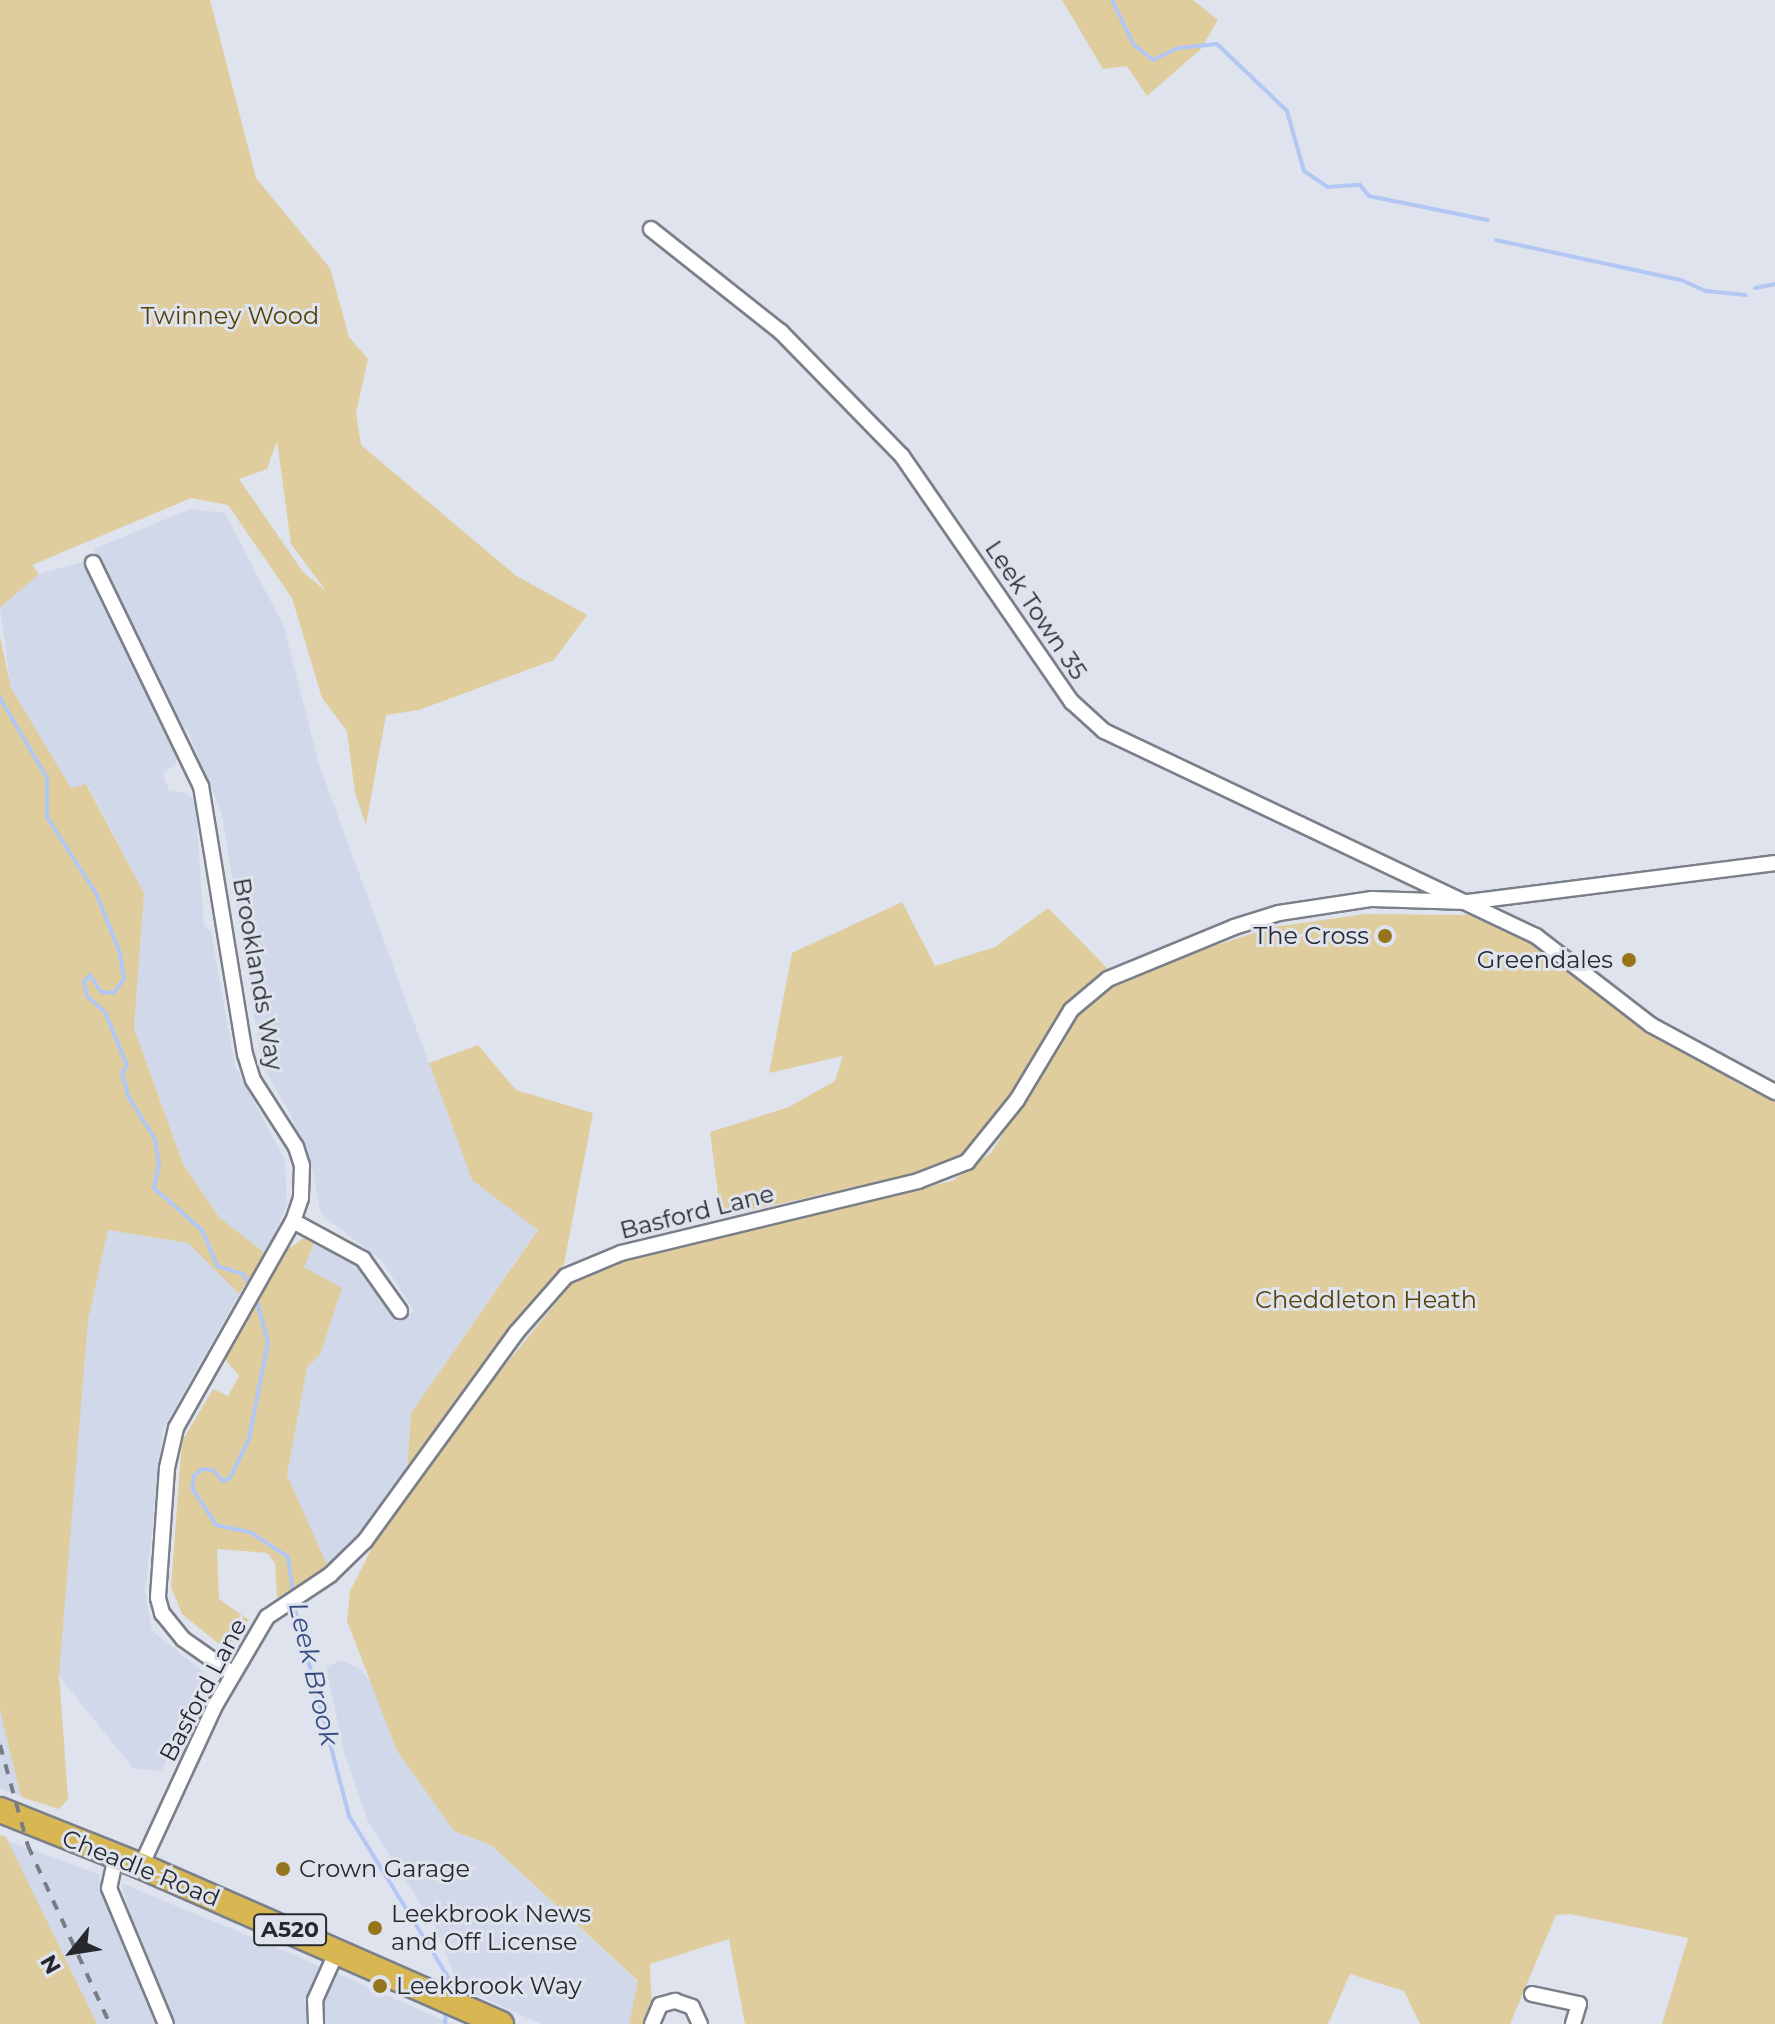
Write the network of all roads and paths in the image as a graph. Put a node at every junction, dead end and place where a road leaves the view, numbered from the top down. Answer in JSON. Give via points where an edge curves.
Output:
{"nodes":[{"id":1,"x":651,"y":229,"type":"dead end"},
{"id":2,"x":93,"y":563,"type":"dead end"},
{"id":3,"x":1775,"y":863,"type":"edge"},
{"id":4,"x":1467,"y":902,"type":"junction"},
{"id":5,"x":1775,"y":1092,"type":"edge"},
{"id":6,"x":293,"y":1221,"type":"junction"},
{"id":7,"x":400,"y":1311,"type":"dead end"},
{"id":8,"x":233,"y":1674,"type":"junction"},
{"id":9,"x":0,"y":1810,"type":"edge"},
{"id":10,"x":116,"y":1856,"type":"junction"},
{"id":11,"x":141,"y":1866,"type":"junction"},
{"id":12,"x":337,"y":1951,"type":"junction"},
{"id":13,"x":1532,"y":1994,"type":"dead end"},
{"id":14,"x":166,"y":2024,"type":"edge"},
{"id":15,"x":316,"y":2024,"type":"edge"},
{"id":16,"x":501,"y":2024,"type":"edge"},
{"id":17,"x":652,"y":2024,"type":"edge"},
{"id":18,"x":700,"y":2024,"type":"edge"},
{"id":19,"x":1573,"y":2024,"type":"edge"}],
"edges":[{"from":1,"to":4,"type":"street","name":"Leek Town 35","via":[[781,332],[902,456],[1086,717],[1104,731]]},
{"from":2,"to":6,"type":"street","name":"Brooklands Way","via":[[201,786],[245,1054],[253,1080],[296,1147],[302,1166],[301,1198]]},
{"from":3,"to":4,"type":"street","name":"Basford Lane"},
{"from":4,"to":5,"type":"street","name":"Leek Town 35","via":[[1536,936],[1651,1025]]},
{"from":4,"to":8,"type":"street","name":"Basford Lane","via":[[1372,899],[1320,905],[1234,927],[1152,958],[1108,979],[1071,1010],[1017,1100],[967,1162],[918,1181],[621,1253],[566,1276],[516,1333],[365,1541],[330,1575],[279,1605]]},
{"from":6,"to":7,"type":"street","via":[[363,1259]]},
{"from":6,"to":8,"type":"street","name":"Brooklands Way","via":[[170,1445],[158,1598],[170,1627]]},
{"from":8,"to":11,"type":"street","name":"Basford Lane"},
{"from":9,"to":10,"type":"highway","name":"Cheadle Road","number":"A520"},
{"from":10,"to":11,"type":"highway","name":"Cheadle Road","number":"A520"},
{"from":10,"to":14,"type":"street","via":[[109,1888]]},
{"from":11,"to":12,"type":"highway","name":"Cheadle Road","number":"A520"},
{"from":12,"to":15,"type":"street","via":[[315,2000]]},
{"from":12,"to":16,"type":"highway","name":"Cheadle Road","number":"A520"},
{"from":13,"to":19,"type":"street","via":[[1579,2004]]},
{"from":17,"to":18,"type":"street","via":[[660,2005],[675,2001],[692,2007]]}]}
